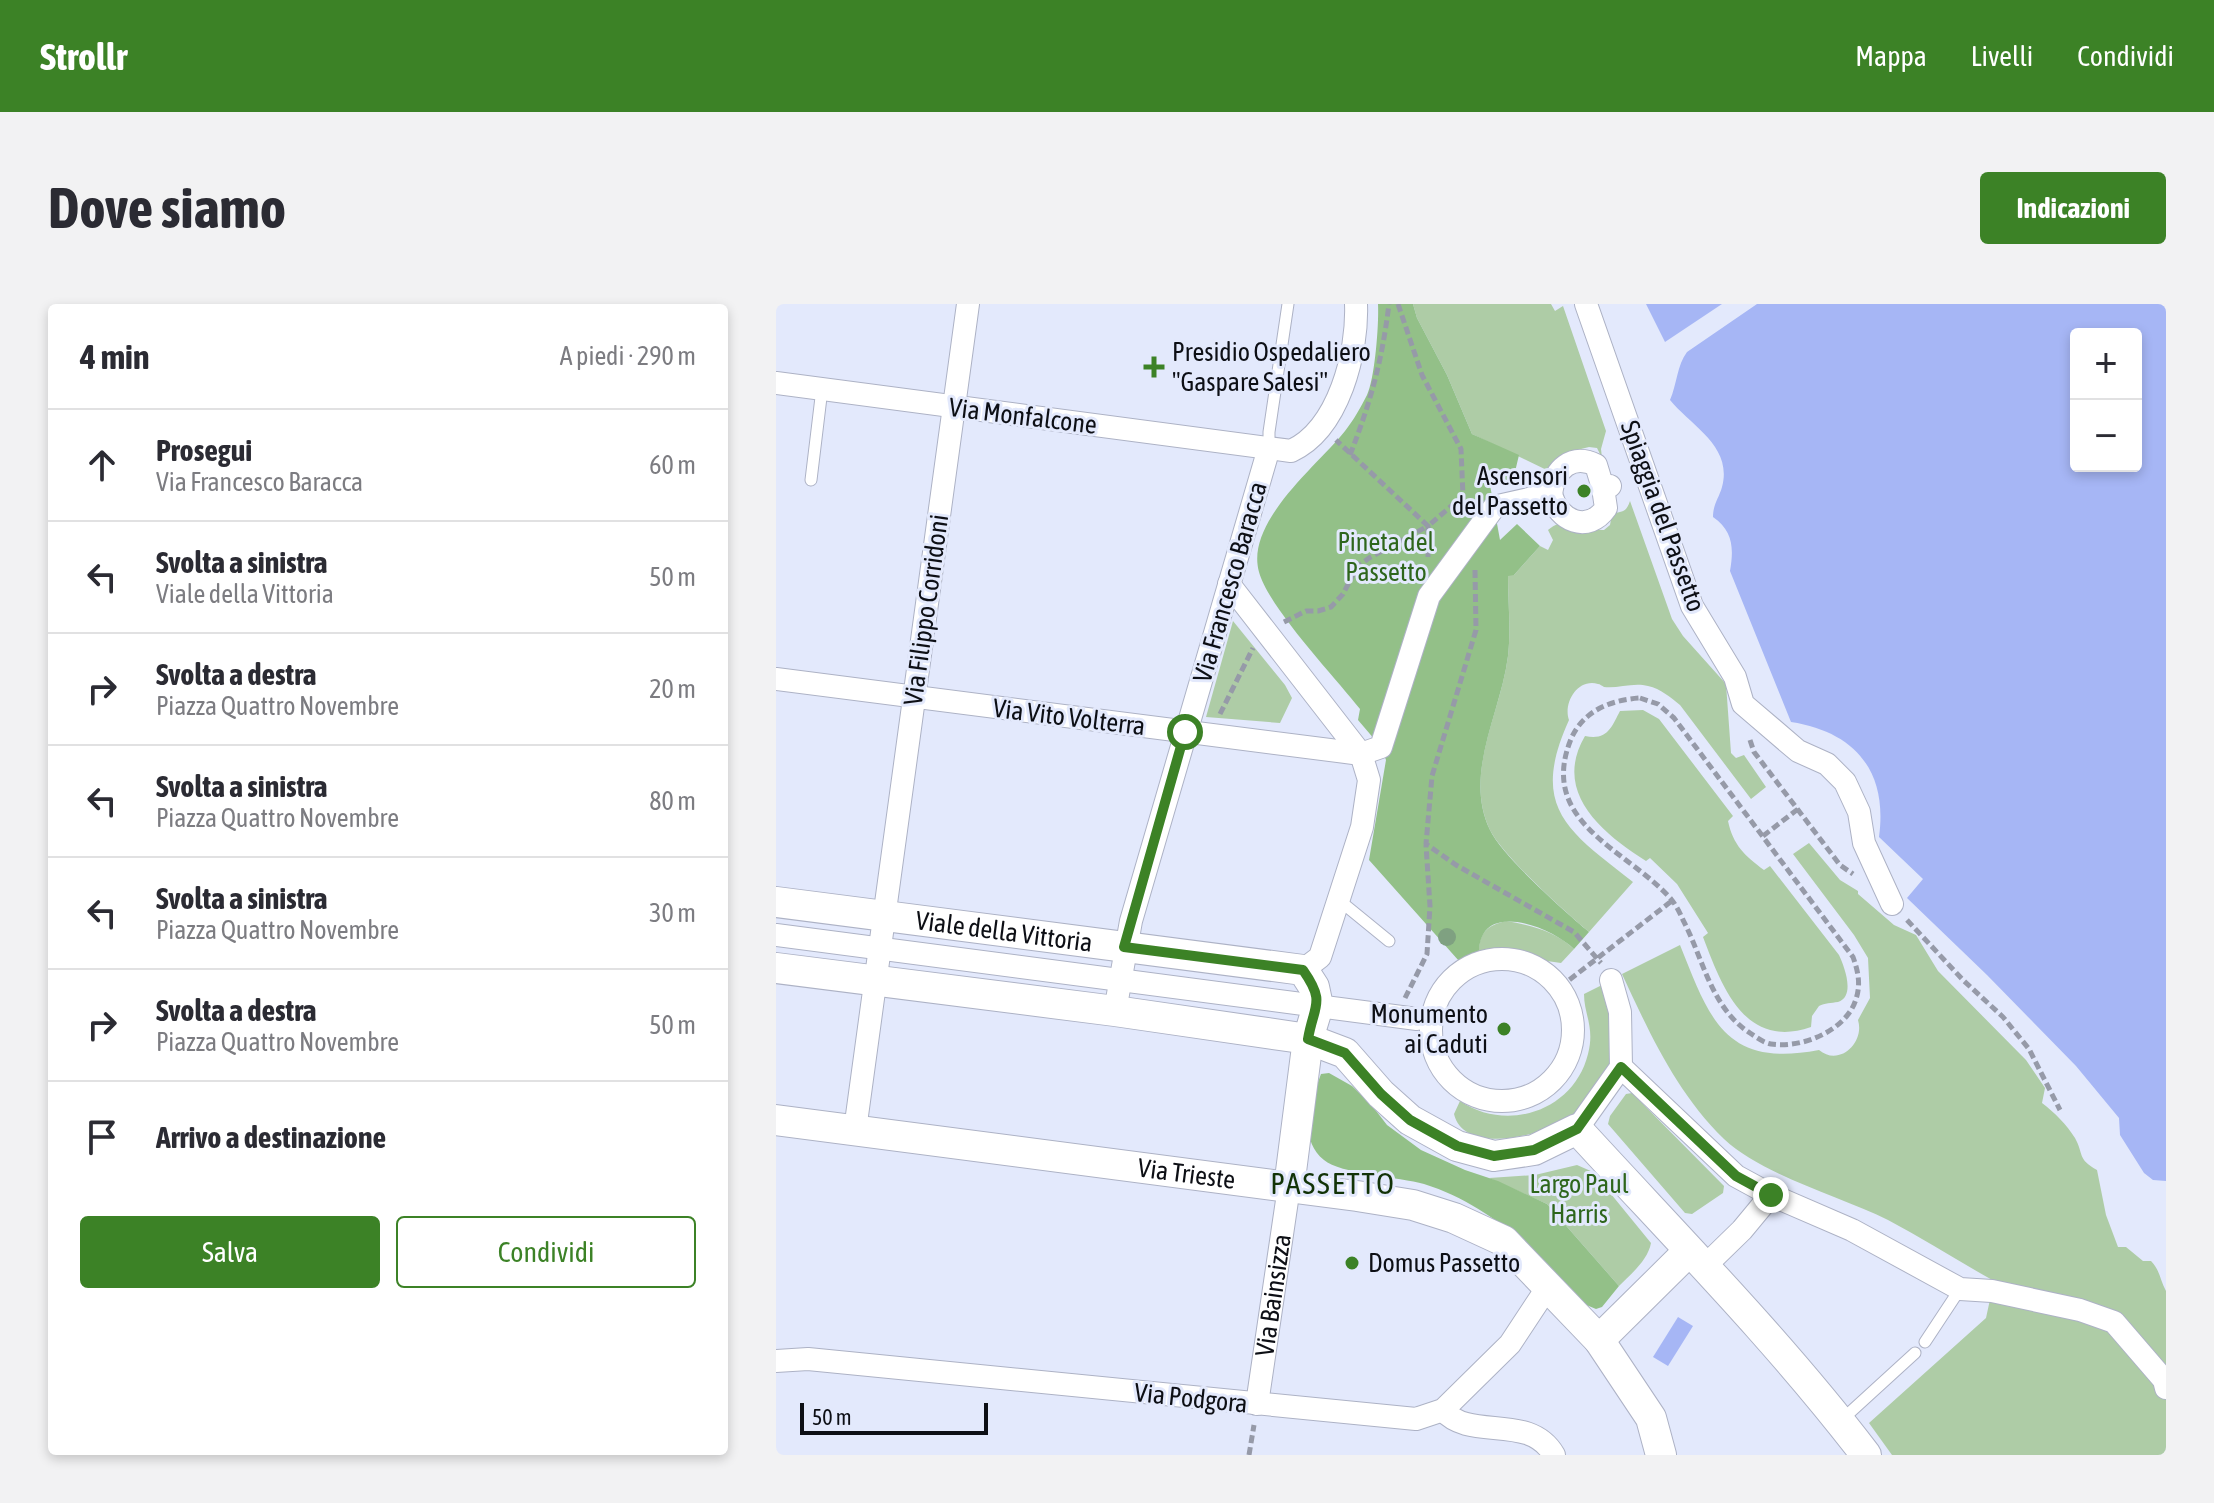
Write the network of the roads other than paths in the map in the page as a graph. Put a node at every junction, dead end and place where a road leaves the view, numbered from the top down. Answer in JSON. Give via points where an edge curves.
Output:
{"nodes":[{"id":1,"x":968,"y":304,"type":"edge"},
{"id":2,"x":1288,"y":304,"type":"edge"},
{"id":3,"x":1356,"y":304,"type":"edge"},
{"id":4,"x":1586,"y":304,"type":"edge"},
{"id":5,"x":776,"y":383,"type":"edge"},
{"id":6,"x":822,"y":389,"type":"junction"},
{"id":7,"x":954,"y":407,"type":"junction"},
{"id":8,"x":1269,"y":448,"type":"junction"},
{"id":9,"x":811,"y":480,"type":"dead end"},
{"id":10,"x":1551,"y":494,"type":"junction"},
{"id":11,"x":1229,"y":584,"type":"junction"},
{"id":12,"x":776,"y":679,"type":"edge"},
{"id":13,"x":915,"y":697,"type":"junction"},
{"id":14,"x":1185,"y":732,"type":"junction"},
{"id":15,"x":1361,"y":754,"type":"junction"},
{"id":16,"x":1340,"y":901,"type":"junction"},
{"id":17,"x":776,"y":902,"type":"edge"},
{"id":18,"x":1892,"y":904,"type":"road end"},
{"id":19,"x":886,"y":916,"type":"junction"},
{"id":20,"x":776,"y":935,"type":"edge"},
{"id":21,"x":1389,"y":941,"type":"dead end"},
{"id":22,"x":1124,"y":947,"type":"junction"},
{"id":23,"x":881,"y":948,"type":"junction"},
{"id":24,"x":776,"y":968,"type":"edge"},
{"id":25,"x":1303,"y":970,"type":"junction"},
{"id":26,"x":1120,"y":979,"type":"junction"},
{"id":27,"x":1611,"y":980,"type":"road end"},
{"id":28,"x":877,"y":981,"type":"junction"},
{"id":29,"x":1567,"y":982,"type":"joint"},
{"id":30,"x":1303,"y":1004,"type":"junction"},
{"id":31,"x":1115,"y":1011,"type":"junction"},
{"id":32,"x":1408,"y":1018,"type":"road end"},
{"id":33,"x":1308,"y":1039,"type":"junction"},
{"id":34,"x":1621,"y":1067,"type":"junction"},
{"id":35,"x":776,"y":1120,"type":"edge"},
{"id":36,"x":1577,"y":1129,"type":"junction"},
{"id":37,"x":855,"y":1130,"type":"junction"},
{"id":38,"x":1289,"y":1187,"type":"junction"},
{"id":39,"x":1771,"y":1195,"type":"junction"},
{"id":40,"x":1697,"y":1259,"type":"junction"},
{"id":41,"x":1547,"y":1288,"type":"junction"},
{"id":42,"x":1960,"y":1289,"type":"junction"},
{"id":43,"x":1599,"y":1340,"type":"junction"},
{"id":44,"x":1925,"y":1342,"type":"dead end"},
{"id":45,"x":1915,"y":1353,"type":"dead end"},
{"id":46,"x":776,"y":1361,"type":"edge"},
{"id":47,"x":2166,"y":1388,"type":"edge"},
{"id":48,"x":1257,"y":1404,"type":"junction"},
{"id":49,"x":1443,"y":1410,"type":"junction"},
{"id":50,"x":1843,"y":1425,"type":"junction"},
{"id":51,"x":1554,"y":1455,"type":"edge"},
{"id":52,"x":1661,"y":1455,"type":"edge"},
{"id":53,"x":1866,"y":1455,"type":"edge"}],
"edges":[{"from":1,"to":7,"type":"street","name":"Via Filippo Corridoni"},
{"from":2,"to":8,"type":"lane"},
{"from":3,"to":8,"type":"street","name":"Via Monfalcone","via":[[1349,366],[1322,424],[1304,445],[1291,451]]},
{"from":4,"to":18,"type":"street","name":"Spiaggia del Passetto","via":[[1692,606],[1735,677],[1743,704],[1845,782],[1859,812],[1864,843]]},
{"from":5,"to":6,"type":"street","name":"Via Monfalcone"},
{"from":6,"to":7,"type":"street","name":"Via Monfalcone"},
{"from":6,"to":9,"type":"lane"},
{"from":7,"to":8,"type":"street","name":"Via Monfalcone"},
{"from":7,"to":13,"type":"street","name":"Via Filippo Corridoni"},
{"from":8,"to":11,"type":"street","name":"Via Francesco Baracca"},
{"from":10,"to":10,"type":"street","via":[[1569,520],[1585,523],[1606,508],[1606,487],[1596,465],[1580,460],[1558,471]]},
{"from":10,"to":15,"type":"street","via":[[1497,506],[1475,533],[1429,596],[1381,747]]},
{"from":11,"to":14,"type":"street","name":"Via Francesco Baracca"},
{"from":11,"to":15,"type":"street"},
{"from":12,"to":13,"type":"street","name":"Via Vito Volterra"},
{"from":13,"to":14,"type":"street","name":"Via Vito Volterra"},
{"from":13,"to":19,"type":"street","name":"Via Filippo Corridoni"},
{"from":14,"to":15,"type":"street","name":"Via Vito Volterra"},
{"from":14,"to":22,"type":"street","name":"Via Francesco Baracca"},
{"from":15,"to":16,"type":"street","via":[[1369,780],[1362,827]]},
{"from":16,"to":21,"type":"lane"},
{"from":16,"to":25,"type":"street","via":[[1320,957]]},
{"from":17,"to":19,"type":"street","name":"Viale della Vittoria"},
{"from":19,"to":22,"type":"street","name":"Viale della Vittoria"},
{"from":19,"to":23,"type":"street","name":"Viale della Vittoria"},
{"from":20,"to":23,"type":"street","name":"Viale della Vittoria"},
{"from":22,"to":25,"type":"street","name":"Viale della Vittoria"},
{"from":22,"to":26,"type":"street","name":"Viale della Vittoria"},
{"from":23,"to":26,"type":"street","name":"Viale della Vittoria"},
{"from":23,"to":28,"type":"street","name":"Viale della Vittoria"},
{"from":24,"to":28,"type":"street"},
{"from":25,"to":30,"type":"street","via":[[1314,987]]},
{"from":26,"to":30,"type":"street","name":"Viale della Vittoria"},
{"from":26,"to":31,"type":"street","name":"Viale della Vittoria"},
{"from":27,"to":34,"type":"street","via":[[1620,1012]]},
{"from":28,"to":31,"type":"street"},
{"from":28,"to":37,"type":"street"},
{"from":29,"to":29,"type":"street","via":[[1505,958],[1459,973],[1443,990],[1432,1020],[1433,1048],[1442,1068],[1466,1092],[1491,1100],[1537,1092],[1562,1069],[1573,1041]]},
{"from":30,"to":32,"type":"street","name":"Viale della Vittoria"},
{"from":30,"to":33,"type":"street","name":"Via Bainsizza"},
{"from":31,"to":33,"type":"street"},
{"from":33,"to":36,"type":"street","via":[[1345,1053],[1410,1120],[1457,1146],[1494,1156],[1515,1154]]},
{"from":33,"to":38,"type":"street","name":"Via Bainsizza"},
{"from":34,"to":36,"type":"street"},
{"from":34,"to":39,"type":"street","via":[[1736,1176]]},
{"from":35,"to":37,"type":"street","name":"Via Trieste"},
{"from":36,"to":40,"type":"street"},
{"from":37,"to":38,"type":"street","name":"Via Trieste"},
{"from":38,"to":41,"type":"street","name":"Via Trieste","via":[[1413,1205],[1454,1218],[1504,1241]]},
{"from":38,"to":48,"type":"street","name":"Via Bainsizza"},
{"from":39,"to":40,"type":"street","via":[[1742,1230]]},
{"from":39,"to":42,"type":"street","via":[[1852,1230]]},
{"from":40,"to":43,"type":"street"},
{"from":40,"to":50,"type":"street"},
{"from":41,"to":43,"type":"street","name":"Via Trieste"},
{"from":41,"to":49,"type":"street","via":[[1510,1344]]},
{"from":42,"to":44,"type":"lane"},
{"from":42,"to":47,"type":"street","via":[[1992,1291],[2114,1322]]},
{"from":43,"to":52,"type":"street","name":"Via Trieste","via":[[1651,1418]]},
{"from":45,"to":50,"type":"lane","via":[[1846,1416]]},
{"from":46,"to":48,"type":"street","name":"Via Podgora","via":[[808,1359]]},
{"from":48,"to":49,"type":"street","name":"Via Podgora","via":[[1416,1419]]},
{"from":49,"to":51,"type":"street","via":[[1461,1423],[1515,1429],[1547,1443]]},
{"from":50,"to":53,"type":"street"}]}
